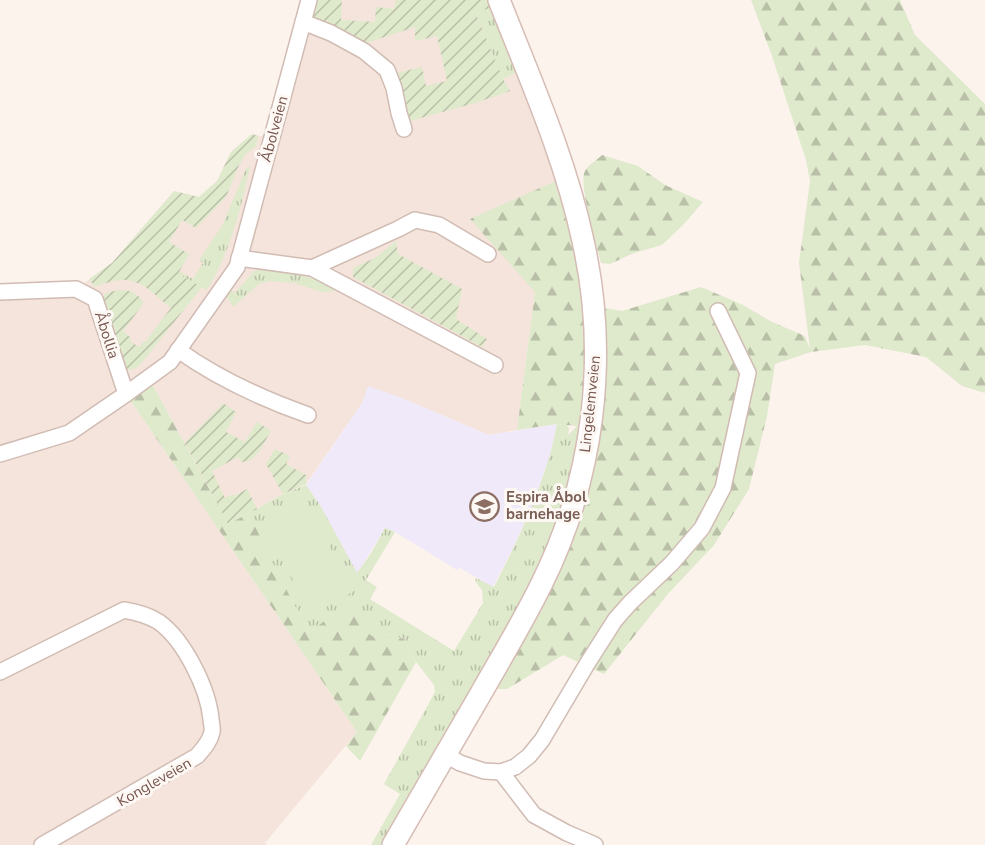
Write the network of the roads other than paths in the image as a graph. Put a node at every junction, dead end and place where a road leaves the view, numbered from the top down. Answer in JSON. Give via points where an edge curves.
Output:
{"nodes":[{"id":1,"x":309,"y":0,"type":"edge"},
{"id":2,"x":499,"y":0,"type":"edge"},
{"id":3,"x":303,"y":22,"type":"junction"},
{"id":4,"x":404,"y":129,"type":"dead end"},
{"id":5,"x":488,"y":254,"type":"dead end"},
{"id":6,"x":239,"y":258,"type":"junction"},
{"id":7,"x":312,"y":268,"type":"junction"},
{"id":8,"x":0,"y":292,"type":"edge"},
{"id":9,"x":718,"y":311,"type":"dead end"},
{"id":10,"x":178,"y":350,"type":"junction"},
{"id":11,"x":495,"y":365,"type":"dead end"},
{"id":12,"x":126,"y":394,"type":"junction"},
{"id":13,"x":308,"y":415,"type":"dead end"},
{"id":14,"x":0,"y":454,"type":"edge"},
{"id":15,"x":0,"y":672,"type":"edge"},
{"id":16,"x":446,"y":755,"type":"junction"},
{"id":17,"x":501,"y":772,"type":"junction"},
{"id":18,"x":42,"y":845,"type":"edge"},
{"id":19,"x":393,"y":845,"type":"edge"},
{"id":20,"x":595,"y":845,"type":"edge"}],
"edges":[{"from":1,"to":3,"type":"street","name":"Åbolveien"},
{"from":2,"to":16,"type":"main road","name":"Lingelemveien","via":[[567,176],[589,271],[596,375],[581,475],[559,543],[543,582]]},
{"from":3,"to":4,"type":"street","via":[[364,51],[387,70]]},
{"from":3,"to":6,"type":"street","name":"Åbolveien"},
{"from":5,"to":7,"type":"street","via":[[439,225],[415,220]]},
{"from":6,"to":7,"type":"street"},
{"from":6,"to":10,"type":"street","name":"Åbolveien","via":[[237,267]]},
{"from":7,"to":11,"type":"street"},
{"from":8,"to":12,"type":"street","name":"Åbollia","via":[[76,289],[95,299]]},
{"from":9,"to":17,"type":"street","via":[[748,373],[723,488],[702,528],[615,620],[536,748],[515,767]]},
{"from":10,"to":12,"type":"street","name":"Åbolveien","via":[[170,362]]},
{"from":10,"to":13,"type":"street","via":[[201,367]]},
{"from":12,"to":14,"type":"street","name":"Åbolveien","via":[[69,433]]},
{"from":15,"to":18,"type":"street","name":"Kongleveien","via":[[124,610],[159,622],[174,637],[196,670],[210,706],[212,731],[198,756]]},
{"from":16,"to":17,"type":"street","via":[[484,771]]},
{"from":16,"to":19,"type":"main road","name":"Lingelemveien"},
{"from":17,"to":20,"type":"street","via":[[534,815]]}]}
